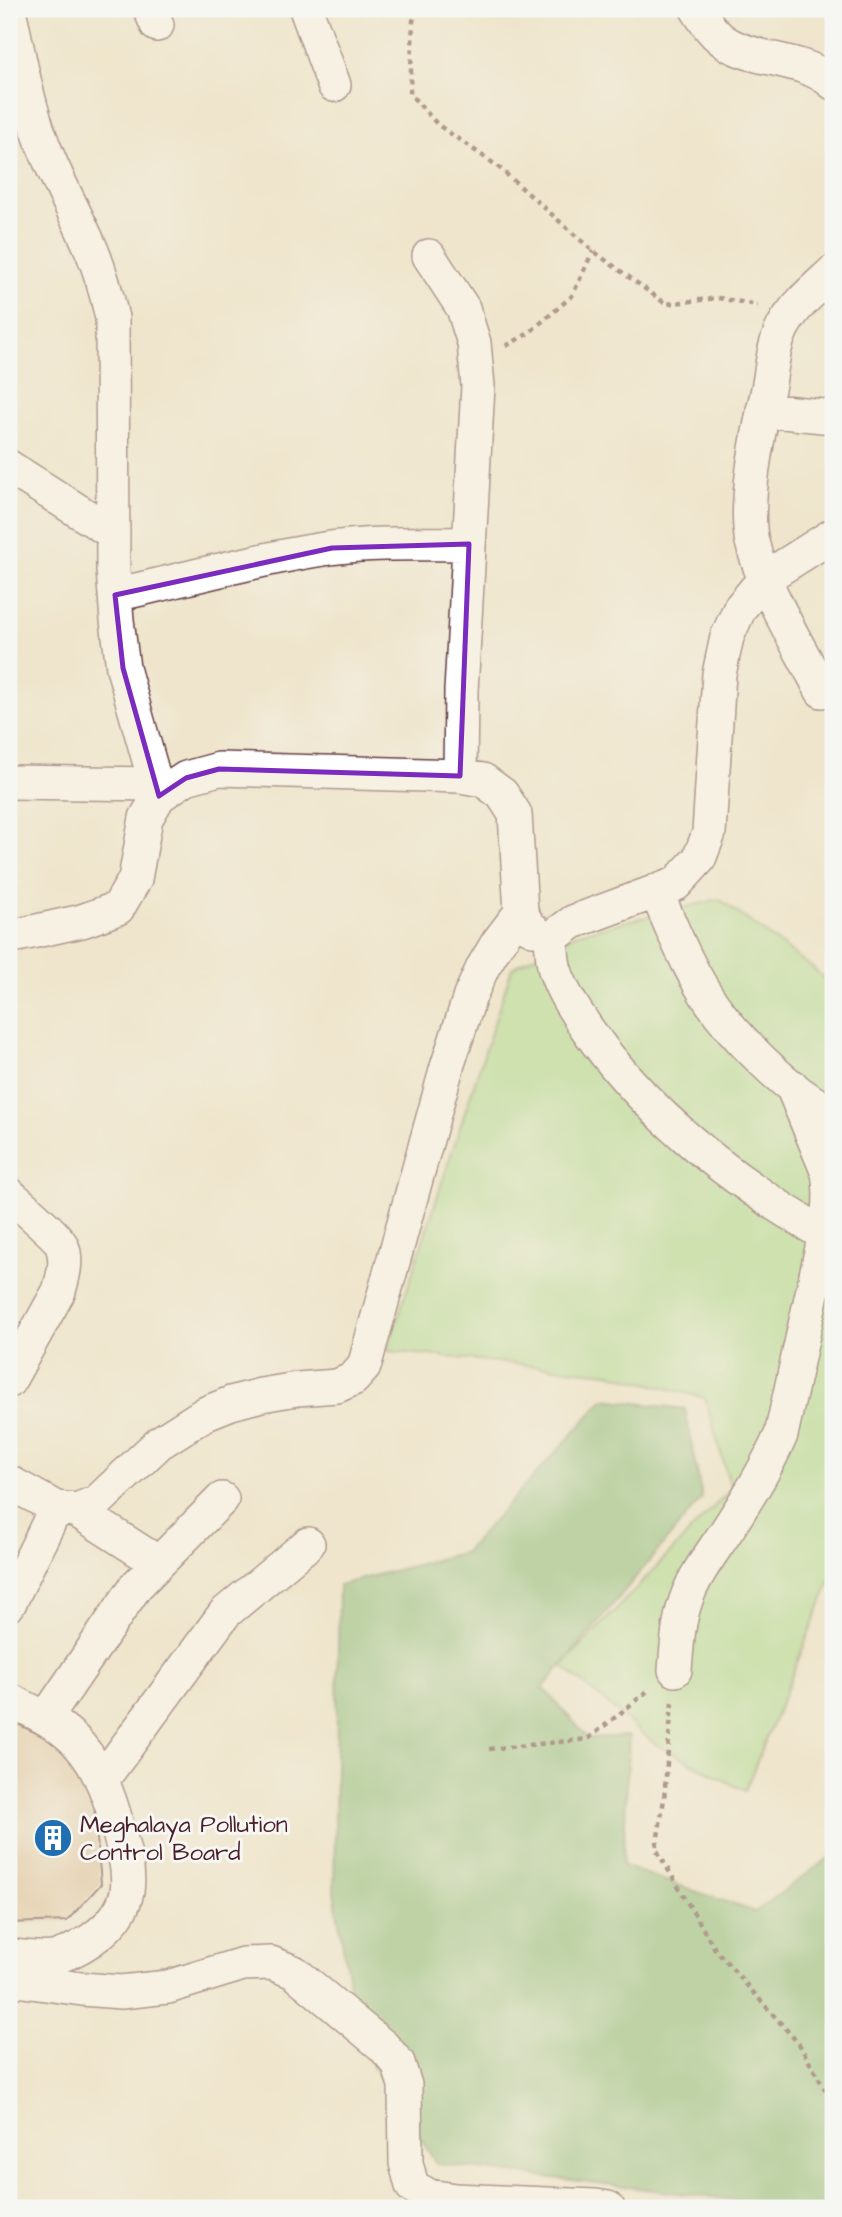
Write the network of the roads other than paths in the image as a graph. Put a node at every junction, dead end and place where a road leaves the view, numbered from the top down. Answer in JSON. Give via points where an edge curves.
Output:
{"nodes":[{"id":1,"x":9,"y":9,"type":"edge"},
{"id":2,"x":306,"y":9,"type":"edge"},
{"id":3,"x":697,"y":9,"type":"edge"},
{"id":4,"x":833,"y":83,"type":"edge"},
{"id":5,"x":334,"y":85,"type":"dead end"},
{"id":6,"x":429,"y":256,"type":"dead end"},
{"id":7,"x":833,"y":272,"type":"edge"},
{"id":8,"x":763,"y":410,"type":"junction"},
{"id":9,"x":833,"y":417,"type":"edge"},
{"id":10,"x":9,"y":467,"type":"edge"},
{"id":11,"x":113,"y":533,"type":"junction"},
{"id":12,"x":833,"y":535,"type":"edge"},
{"id":13,"x":469,"y":544,"type":"junction"},
{"id":14,"x":765,"y":578,"type":"junction"},
{"id":15,"x":115,"y":595,"type":"junction"},
{"id":16,"x":822,"y":679,"type":"edge"},
{"id":17,"x":460,"y":776,"type":"junction"},
{"id":18,"x":9,"y":782,"type":"edge"},
{"id":19,"x":158,"y":790,"type":"junction"},
{"id":20,"x":656,"y":891,"type":"junction"},
{"id":21,"x":521,"y":912,"type":"junction"},
{"id":22,"x":9,"y":937,"type":"edge"},
{"id":23,"x":551,"y":938,"type":"junction"},
{"id":24,"x":792,"y":1086,"type":"junction"},
{"id":25,"x":833,"y":1114,"type":"edge"},
{"id":26,"x":9,"y":1194,"type":"edge"},
{"id":27,"x":829,"y":1236,"type":"edge"},
{"id":28,"x":9,"y":1381,"type":"edge"},
{"id":29,"x":9,"y":1482,"type":"edge"},
{"id":30,"x":222,"y":1499,"type":"dead end"},
{"id":31,"x":66,"y":1509,"type":"junction"},
{"id":32,"x":308,"y":1544,"type":"dead end"},
{"id":33,"x":157,"y":1562,"type":"junction"},
{"id":34,"x":9,"y":1604,"type":"edge"},
{"id":35,"x":675,"y":1670,"type":"road end"},
{"id":36,"x":9,"y":1700,"type":"edge"},
{"id":37,"x":46,"y":1718,"type":"junction"},
{"id":38,"x":103,"y":1780,"type":"junction"},
{"id":39,"x":9,"y":1956,"type":"edge"},
{"id":40,"x":9,"y":1979,"type":"edge"},
{"id":41,"x":608,"y":2208,"type":"edge"}],
"edges":[{"from":1,"to":11,"type":"street","via":[[35,120],[92,250],[112,318]]},
{"from":2,"to":5,"type":"street"},
{"from":3,"to":4,"type":"street","via":[[728,44],[807,68]]},
{"from":6,"to":13,"type":"street","via":[[463,308],[474,343],[478,386]]},
{"from":7,"to":8,"type":"street","via":[[783,327]]},
{"from":8,"to":9,"type":"street"},
{"from":8,"to":14,"type":"street","via":[[749,512],[752,541]]},
{"from":10,"to":11,"type":"street"},
{"from":11,"to":15,"type":"street"},
{"from":12,"to":14,"type":"street"},
{"from":13,"to":15,"type":"street","via":[[332,548]]},
{"from":13,"to":17,"type":"street"},
{"from":14,"to":16,"type":"street"},
{"from":14,"to":20,"type":"street","via":[[740,608],[721,662],[709,834],[699,859],[676,884]]},
{"from":15,"to":19,"type":"street","via":[[123,668]]},
{"from":17,"to":19,"type":"street","via":[[219,769]]},
{"from":17,"to":21,"type":"street","via":[[483,780],[502,794],[515,814]]},
{"from":18,"to":19,"type":"street"},
{"from":19,"to":22,"type":"street","via":[[146,818],[135,879],[118,908]]},
{"from":20,"to":23,"type":"street","via":[[573,922]]},
{"from":20,"to":24,"type":"street","via":[[706,994],[750,1047]]},
{"from":21,"to":23,"type":"street","via":[[529,927]]},
{"from":21,"to":31,"type":"street","via":[[493,950],[470,996],[364,1367],[337,1386],[297,1389],[219,1408],[159,1443],[97,1502]]},
{"from":23,"to":27,"type":"street","via":[[555,969],[570,1005],[640,1093],[705,1153],[761,1195]]},
{"from":24,"to":25,"type":"street"},
{"from":24,"to":27,"type":"street","via":[[828,1173]]},
{"from":26,"to":28,"type":"street","via":[[62,1244],[65,1258],[59,1291]]},
{"from":27,"to":35,"type":"street","via":[[781,1435],[752,1492],[695,1578],[679,1627]]},
{"from":29,"to":31,"type":"street"},
{"from":30,"to":33,"type":"street"},
{"from":31,"to":33,"type":"street"},
{"from":31,"to":34,"type":"street"},
{"from":32,"to":38,"type":"street","via":[[225,1613]]},
{"from":33,"to":37,"type":"street"},
{"from":36,"to":37,"type":"street"},
{"from":37,"to":38,"type":"street","via":[[80,1745]]},
{"from":38,"to":39,"type":"street","via":[[125,1857],[127,1890],[117,1918],[90,1940],[55,1958]]},
{"from":40,"to":41,"type":"street","via":[[121,1992],[168,1987],[243,1964],[271,1963],[294,1972],[398,2063],[405,2084],[406,2163],[412,2186],[429,2196],[455,2200]]}]}
